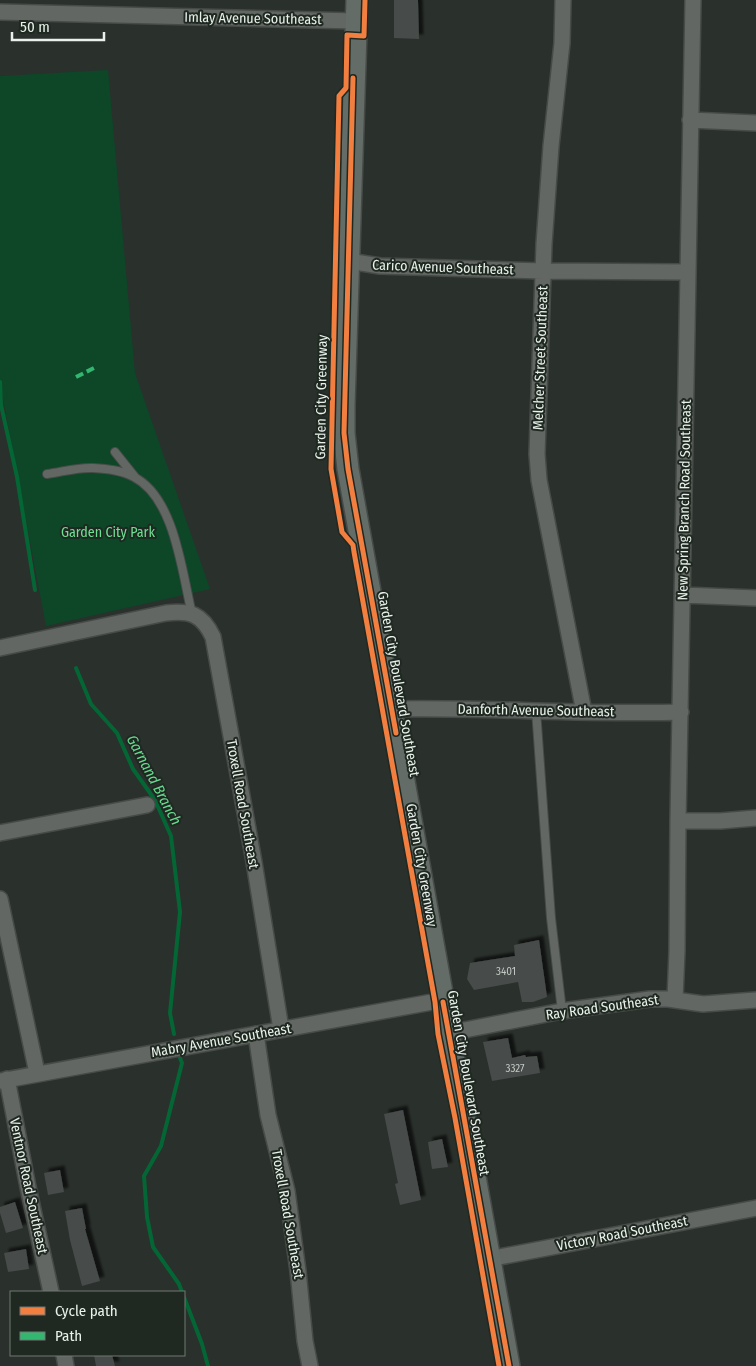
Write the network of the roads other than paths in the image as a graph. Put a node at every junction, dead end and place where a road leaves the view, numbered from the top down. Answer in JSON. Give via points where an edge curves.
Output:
{"nodes":[{"id":1,"x":563,"y":0,"type":"edge"},
{"id":2,"x":693,"y":0,"type":"edge"},
{"id":3,"x":356,"y":10,"type":"edge"},
{"id":4,"x":0,"y":12,"type":"edge"},
{"id":5,"x":690,"y":120,"type":"junction"},
{"id":6,"x":756,"y":123,"type":"edge"},
{"id":7,"x":349,"y":261,"type":"junction"},
{"id":8,"x":544,"y":271,"type":"junction"},
{"id":9,"x":688,"y":272,"type":"junction"},
{"id":10,"x":115,"y":452,"type":"dead end"},
{"id":11,"x":47,"y":474,"type":"dead end"},
{"id":12,"x":135,"y":477,"type":"junction"},
{"id":13,"x":683,"y":595,"type":"junction"},
{"id":14,"x":756,"y":598,"type":"edge"},
{"id":15,"x":192,"y":614,"type":"junction"},
{"id":16,"x":0,"y":648,"type":"edge"},
{"id":17,"x":392,"y":708,"type":"junction"},
{"id":18,"x":536,"y":710,"type":"junction"},
{"id":19,"x":584,"y":712,"type":"junction"},
{"id":20,"x":681,"y":712,"type":"junction"},
{"id":21,"x":147,"y":805,"type":"dead end"},
{"id":22,"x":756,"y":818,"type":"edge"},
{"id":23,"x":678,"y":821,"type":"junction"},
{"id":24,"x":0,"y":833,"type":"edge"},
{"id":25,"x":0,"y":899,"type":"edge"},
{"id":26,"x":443,"y":1000,"type":"junction"},
{"id":27,"x":675,"y":1000,"type":"junction"},
{"id":28,"x":756,"y":1000,"type":"edge"},
{"id":29,"x":562,"y":1011,"type":"junction"},
{"id":30,"x":281,"y":1029,"type":"junction"},
{"id":31,"x":449,"y":1033,"type":"junction"},
{"id":32,"x":256,"y":1034,"type":"junction"},
{"id":33,"x":37,"y":1073,"type":"junction"},
{"id":34,"x":4,"y":1080,"type":"edge"},
{"id":35,"x":756,"y":1208,"type":"edge"},
{"id":36,"x":489,"y":1259,"type":"junction"},
{"id":37,"x":51,"y":1291,"type":"edge"},
{"id":38,"x":310,"y":1366,"type":"edge"},
{"id":39,"x":509,"y":1366,"type":"edge"}],
"edges":[{"from":1,"to":8,"type":"street","name":"Melcher Street Southeast"},
{"from":2,"to":5,"type":"street","name":"New Spring Branch Road Southeast"},
{"from":3,"to":4,"type":"street","name":"Imlay Avenue Southeast"},
{"from":3,"to":7,"type":"street","name":"Garden City Boulevard Southeast"},
{"from":5,"to":6,"type":"street"},
{"from":5,"to":9,"type":"street","name":"New Spring Branch Road Southeast"},
{"from":7,"to":8,"type":"street","name":"Carico Avenue Southeast","via":[[380,266]]},
{"from":7,"to":17,"type":"street","name":"Garden City Boulevard Southeast","via":[[344,433]]},
{"from":8,"to":9,"type":"street","name":"Carico Avenue Southeast"},
{"from":8,"to":19,"type":"street","name":"Melcher Street Southeast","via":[[537,454],[539,480]]},
{"from":9,"to":13,"type":"street","name":"New Spring Branch Road Southeast"},
{"from":10,"to":12,"type":"lane"},
{"from":11,"to":12,"type":"lane","via":[[91,468],[116,470]]},
{"from":12,"to":15,"type":"lane","via":[[162,506],[173,530]]},
{"from":13,"to":14,"type":"street"},
{"from":13,"to":20,"type":"street","name":"New Spring Branch Road Southeast"},
{"from":15,"to":16,"type":"street","via":[[181,611],[166,613]]},
{"from":15,"to":30,"type":"street","name":"Troxell Road Southeast","via":[[201,619],[213,636]]},
{"from":17,"to":18,"type":"street","name":"Danforth Avenue Southeast"},
{"from":17,"to":26,"type":"street","name":"Garden City Boulevard Southeast"},
{"from":18,"to":19,"type":"street","name":"Danforth Avenue Southeast"},
{"from":18,"to":29,"type":"lane","via":[[551,918]]},
{"from":19,"to":20,"type":"street","name":"Danforth Avenue Southeast"},
{"from":20,"to":23,"type":"street","name":"New Spring Branch Road Southeast"},
{"from":21,"to":24,"type":"street"},
{"from":22,"to":23,"type":"street"},
{"from":23,"to":27,"type":"street","name":"New Spring Branch Road Southeast"},
{"from":25,"to":33,"type":"street"},
{"from":26,"to":30,"type":"street","name":"Mabry Avenue Southeast"},
{"from":26,"to":31,"type":"street","name":"Garden City Boulevard Southeast"},
{"from":27,"to":28,"type":"street","name":"Ray Road Southeast","via":[[703,1004]]},
{"from":27,"to":29,"type":"street","name":"Ray Road Southeast","via":[[650,999]]},
{"from":29,"to":31,"type":"street","name":"Ray Road Southeast"},
{"from":30,"to":32,"type":"street","name":"Mabry Avenue Southeast"},
{"from":31,"to":36,"type":"street","name":"Garden City Boulevard Southeast"},
{"from":32,"to":33,"type":"street","name":"Mabry Avenue Southeast"},
{"from":32,"to":38,"type":"street","name":"Troxell Road Southeast","via":[[268,1115],[287,1191]]},
{"from":33,"to":34,"type":"street","name":"Mabry Avenue Southeast"},
{"from":34,"to":37,"type":"street","name":"Ventnor Road Southeast"},
{"from":35,"to":36,"type":"street","name":"Victory Road Southeast"},
{"from":36,"to":39,"type":"street","name":"Garden City Boulevard Southeast"}]}
